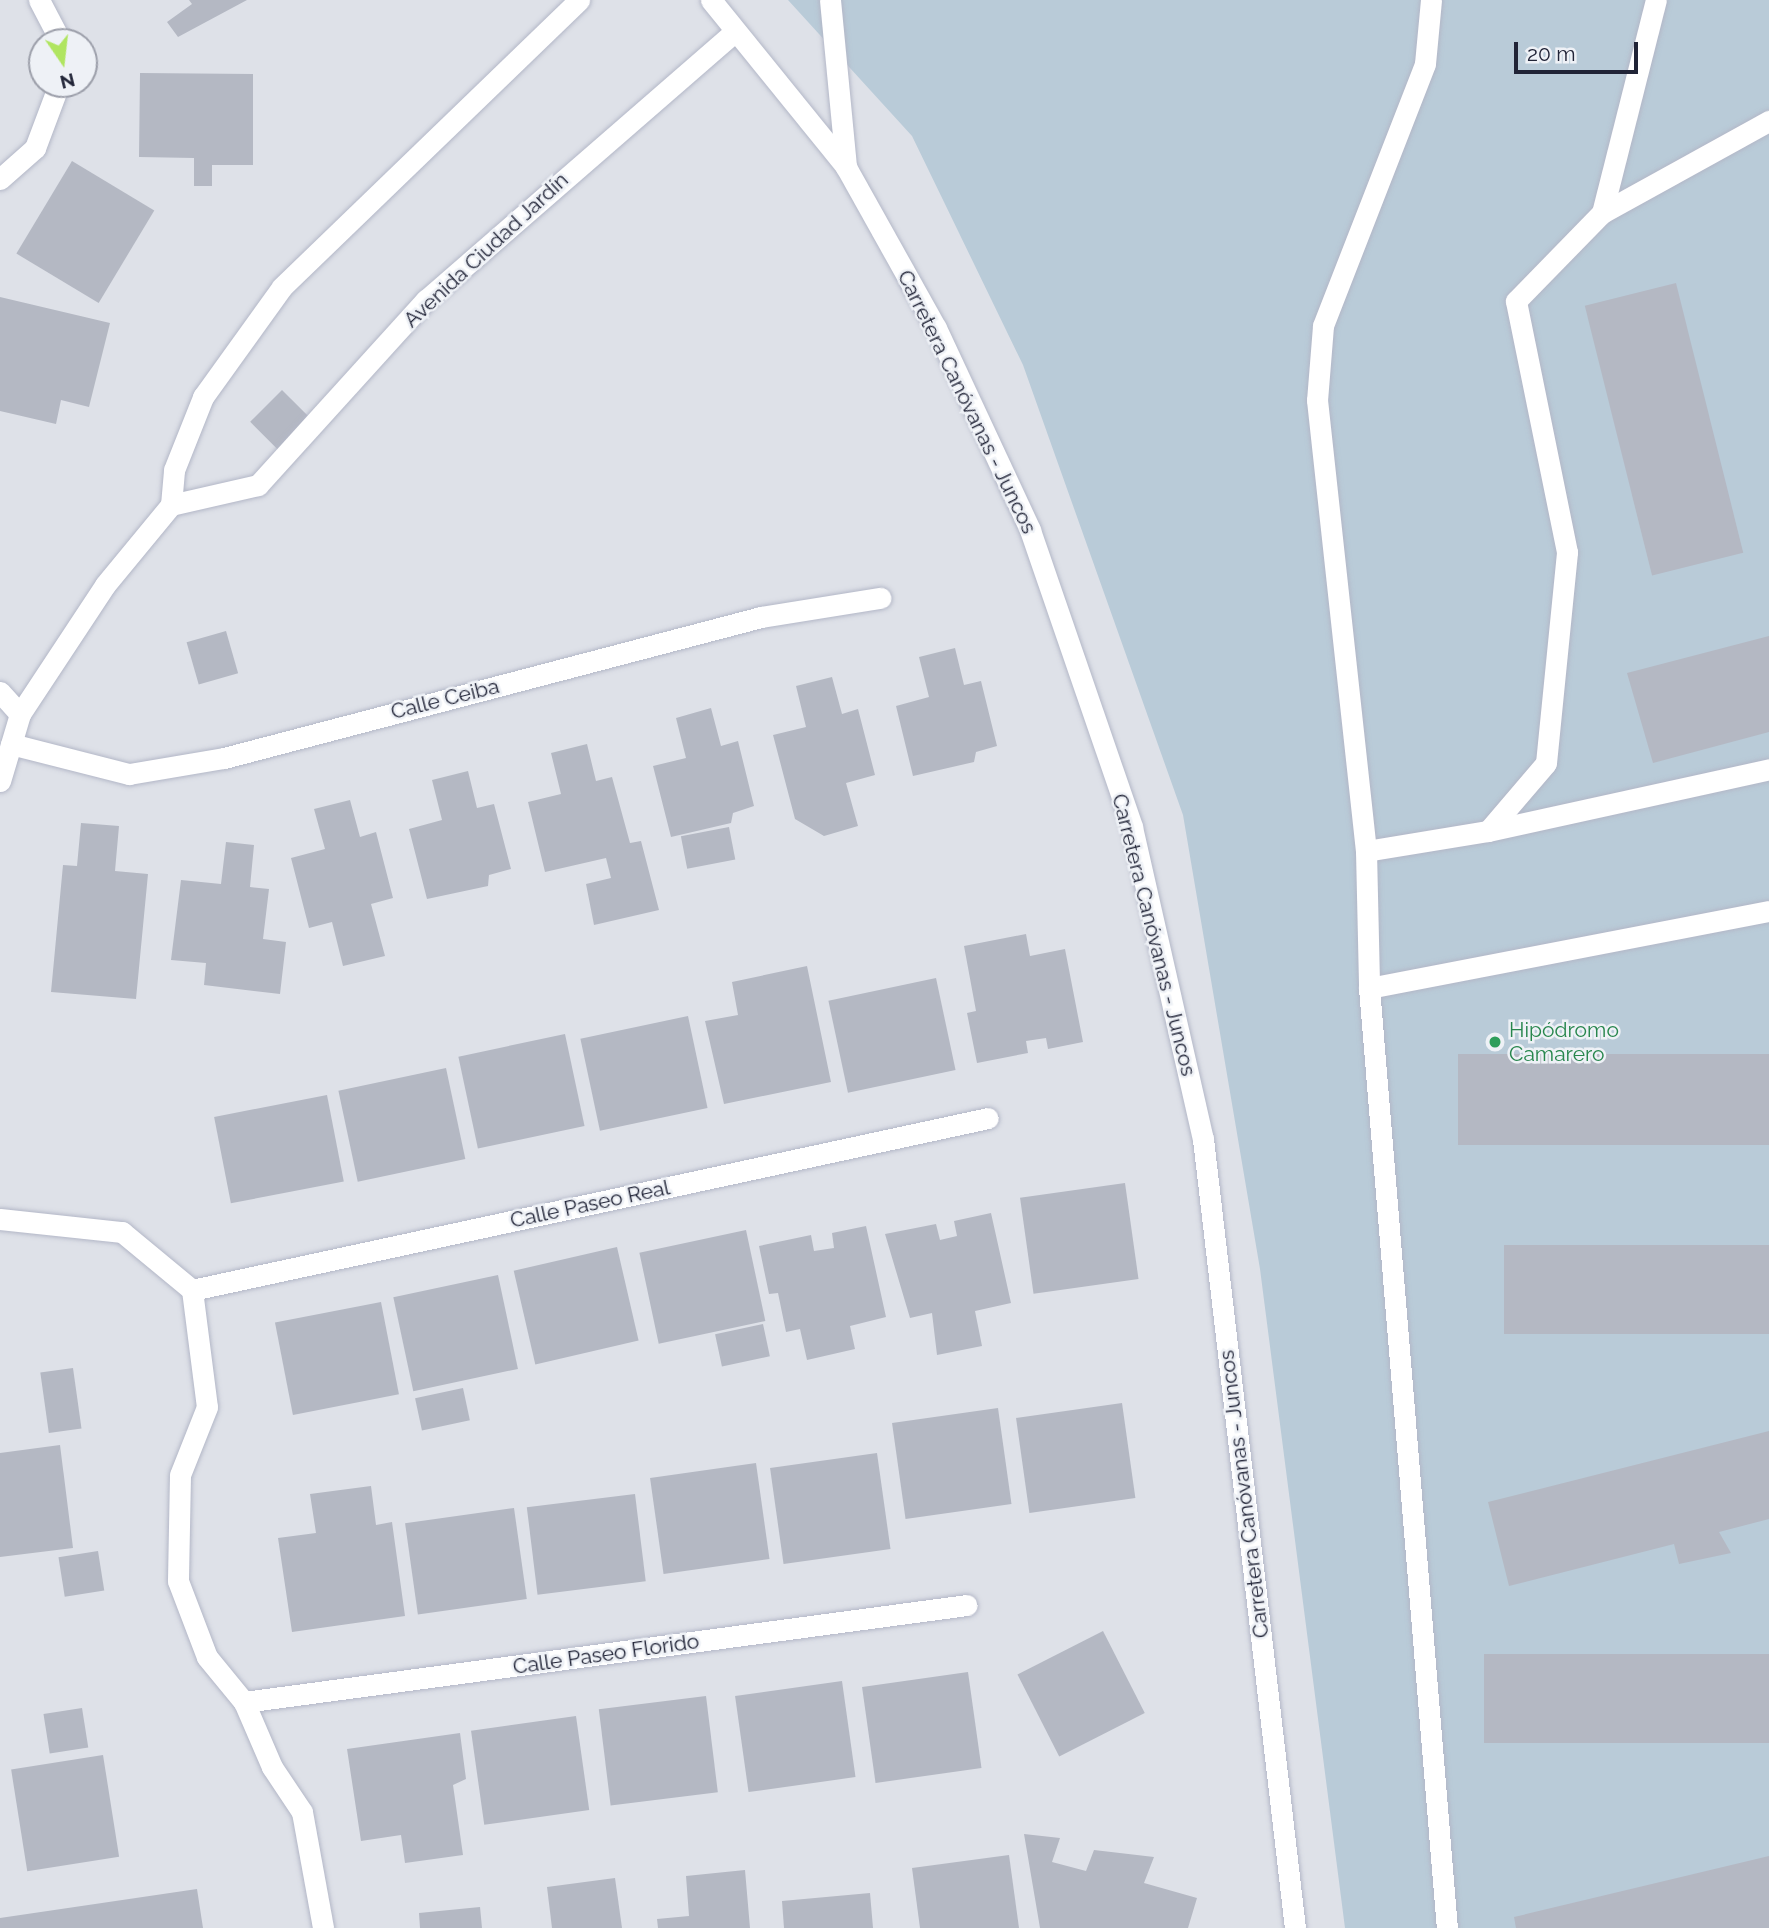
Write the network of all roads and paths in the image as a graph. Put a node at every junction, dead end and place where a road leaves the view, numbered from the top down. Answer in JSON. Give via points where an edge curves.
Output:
{"nodes":[{"id":1,"x":39,"y":0,"type":"edge"},
{"id":2,"x":579,"y":0,"type":"edge"},
{"id":3,"x":711,"y":0,"type":"edge"},
{"id":4,"x":830,"y":0,"type":"edge"},
{"id":5,"x":1431,"y":0,"type":"edge"},
{"id":6,"x":1656,"y":0,"type":"edge"},
{"id":7,"x":54,"y":28,"type":"edge"},
{"id":8,"x":736,"y":31,"type":"junction"},
{"id":9,"x":54,"y":98,"type":"edge"},
{"id":10,"x":1769,"y":121,"type":"edge"},
{"id":11,"x":846,"y":167,"type":"junction"},
{"id":12,"x":0,"y":179,"type":"edge"},
{"id":13,"x":1602,"y":213,"type":"junction"},
{"id":14,"x":171,"y":505,"type":"junction"},
{"id":15,"x":880,"y":598,"type":"dead end"},
{"id":16,"x":0,"y":692,"type":"edge"},
{"id":17,"x":20,"y":714,"type":"junction"},
{"id":18,"x":11,"y":744,"type":"junction"},
{"id":19,"x":1769,"y":769,"type":"edge"},
{"id":20,"x":0,"y":781,"type":"edge"},
{"id":21,"x":1488,"y":831,"type":"junction"},
{"id":22,"x":1366,"y":851,"type":"junction"},
{"id":23,"x":1769,"y":911,"type":"edge"},
{"id":24,"x":1369,"y":988,"type":"junction"},
{"id":25,"x":988,"y":1118,"type":"dead end"},
{"id":26,"x":0,"y":1219,"type":"edge"},
{"id":27,"x":192,"y":1290,"type":"junction"},
{"id":28,"x":967,"y":1605,"type":"dead end"},
{"id":29,"x":244,"y":1702,"type":"junction"},
{"id":30,"x":323,"y":1928,"type":"edge"},
{"id":31,"x":1294,"y":1928,"type":"edge"},
{"id":32,"x":1447,"y":1928,"type":"edge"}],
"edges":[{"from":1,"to":7,"type":"street"},
{"from":2,"to":14,"type":"street","via":[[282,287],[203,397],[174,470]]},
{"from":3,"to":8,"type":"street","name":"Carretera Canóvanas - Juncos"},
{"from":4,"to":11,"type":"street"},
{"from":5,"to":22,"type":"street","via":[[1425,64],[1323,326],[1318,388]]},
{"from":6,"to":13,"type":"street"},
{"from":8,"to":11,"type":"street","name":"Carretera Canóvanas - Juncos"},
{"from":8,"to":14,"type":"street","name":"Avenida Ciudad Jardín","via":[[426,300],[258,485]]},
{"from":9,"to":12,"type":"street","via":[[35,148]]},
{"from":10,"to":13,"type":"street"},
{"from":11,"to":31,"type":"street","name":"Carretera Canóvanas - Juncos","via":[[936,328],[1031,530],[1132,827],[1203,1139]]},
{"from":13,"to":21,"type":"street","via":[[1516,301],[1567,552],[1546,763]]},
{"from":14,"to":17,"type":"street","via":[[104,585]]},
{"from":15,"to":18,"type":"street","name":"Calle Ceiba","via":[[761,617],[224,758],[129,774]]},
{"from":16,"to":17,"type":"street"},
{"from":17,"to":18,"type":"street"},
{"from":18,"to":20,"type":"street"},
{"from":19,"to":21,"type":"street"},
{"from":21,"to":22,"type":"street"},
{"from":22,"to":24,"type":"street"},
{"from":23,"to":24,"type":"street"},
{"from":24,"to":32,"type":"street"},
{"from":25,"to":27,"type":"street","name":"Calle Paseo Real"},
{"from":26,"to":27,"type":"street","via":[[122,1232]]},
{"from":27,"to":29,"type":"street","via":[[207,1407],[180,1475],[178,1581],[207,1657]]},
{"from":28,"to":29,"type":"street","name":"Calle Paseo Florido"},
{"from":29,"to":30,"type":"street","via":[[272,1767],[302,1812]]}]}
